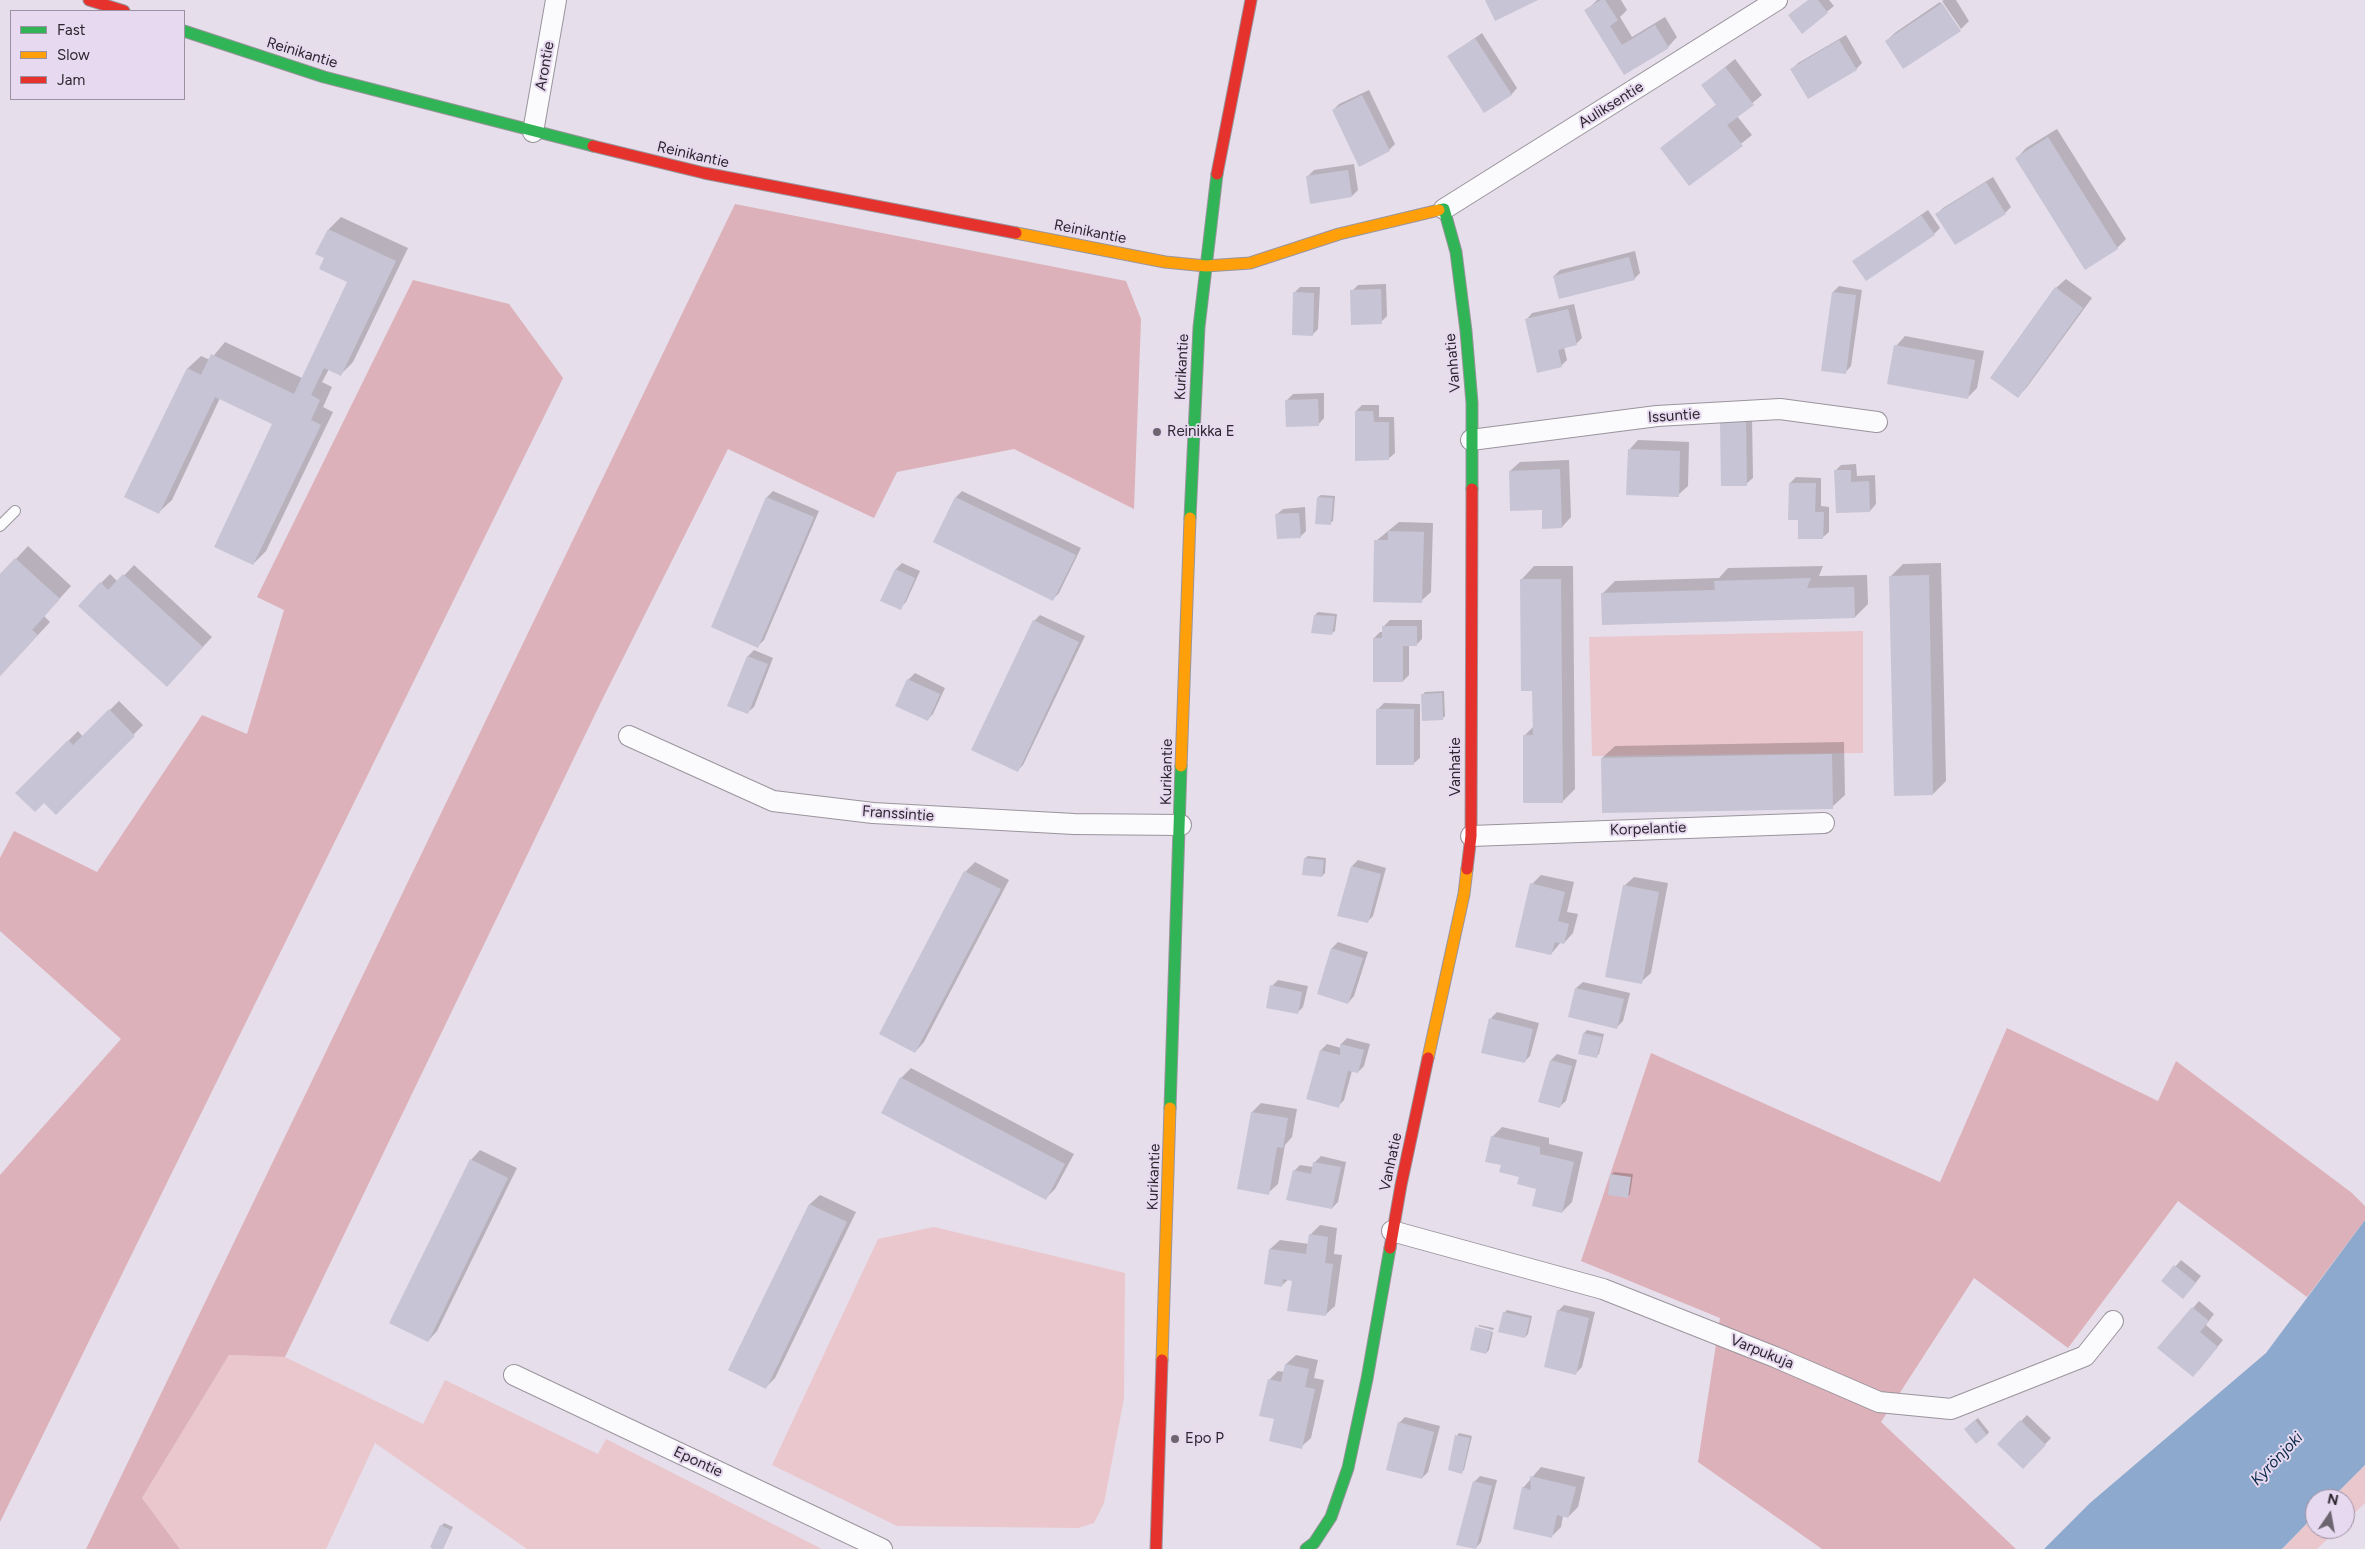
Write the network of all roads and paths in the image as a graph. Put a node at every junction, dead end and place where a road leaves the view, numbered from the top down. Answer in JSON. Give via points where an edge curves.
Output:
{"nodes":[{"id":1,"x":90,"y":0,"type":"edge"},
{"id":2,"x":556,"y":0,"type":"edge"},
{"id":3,"x":1252,"y":0,"type":"edge"},
{"id":4,"x":1777,"y":0,"type":"edge"},
{"id":5,"x":121,"y":10,"type":"edge"},
{"id":6,"x":185,"y":31,"type":"edge"},
{"id":7,"x":534,"y":132,"type":"junction"},
{"id":8,"x":1444,"y":209,"type":"junction"},
{"id":9,"x":1206,"y":266,"type":"junction"},
{"id":10,"x":1877,"y":422,"type":"dead end"},
{"id":11,"x":1472,"y":440,"type":"junction"},
{"id":12,"x":15,"y":511,"type":"dead end"},
{"id":13,"x":0,"y":526,"type":"edge"},
{"id":14,"x":629,"y":736,"type":"dead end"},
{"id":15,"x":1824,"y":823,"type":"dead end"},
{"id":16,"x":1181,"y":825,"type":"junction"},
{"id":17,"x":1471,"y":836,"type":"junction"},
{"id":18,"x":1392,"y":1231,"type":"junction"},
{"id":19,"x":2113,"y":1321,"type":"dead end"},
{"id":20,"x":514,"y":1375,"type":"dead end"},
{"id":21,"x":882,"y":1549,"type":"edge"},
{"id":22,"x":1156,"y":1549,"type":"edge"},
{"id":23,"x":1306,"y":1549,"type":"edge"}],
"edges":[{"from":1,"to":5,"type":"street"},
{"from":2,"to":7,"type":"street","name":"Arontie"},
{"from":3,"to":9,"type":"street","name":"Kurikantie","via":[[1218,163]]},
{"from":4,"to":8,"type":"street","name":"Auliksentie"},
{"from":6,"to":7,"type":"street","name":"Reinikantie","via":[[324,76]]},
{"from":7,"to":9,"type":"street","name":"Reinikantie","via":[[704,173],[1165,262]]},
{"from":8,"to":9,"type":"street","via":[[1339,234],[1250,263]]},
{"from":8,"to":11,"type":"street","name":"Vanhatie","via":[[1456,252],[1466,331]]},
{"from":9,"to":16,"type":"street","name":"Kurikantie","via":[[1199,327],[1186,594]]},
{"from":10,"to":11,"type":"street","name":"Issuntie","via":[[1780,409],[1657,416]]},
{"from":11,"to":17,"type":"street","name":"Vanhatie"},
{"from":12,"to":13,"type":"lane"},
{"from":14,"to":16,"type":"street","name":"Franssintie","via":[[773,801],[882,814],[1074,824]]},
{"from":15,"to":17,"type":"street","name":"Korpelantie"},
{"from":16,"to":22,"type":"street","name":"Kurikantie"},
{"from":17,"to":18,"type":"street","name":"Vanhatie","via":[[1464,894]]},
{"from":18,"to":19,"type":"street","name":"Varpukuja","via":[[1603,1289],[1879,1402],[1951,1409],[2085,1356]]},
{"from":18,"to":23,"type":"street","name":"Vanhatie","via":[[1348,1468],[1331,1517],[1314,1543]]},
{"from":20,"to":21,"type":"street","name":"Epontie"}]}
